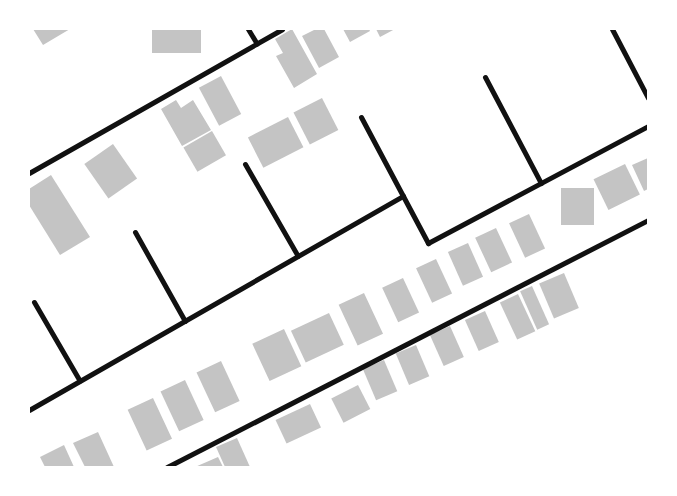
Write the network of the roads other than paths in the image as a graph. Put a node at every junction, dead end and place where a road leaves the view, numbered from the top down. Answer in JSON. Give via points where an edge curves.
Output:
{"nodes":[{"id":1,"x":248,"y":29,"type":"edge"},
{"id":2,"x":282,"y":29,"type":"edge"},
{"id":3,"x":612,"y":29,"type":"edge"},
{"id":4,"x":257,"y":44,"type":"junction"},
{"id":5,"x":485,"y":77,"type":"dead end"},
{"id":6,"x":648,"y":98,"type":"edge"},
{"id":7,"x":361,"y":117,"type":"dead end"},
{"id":8,"x":648,"y":126,"type":"edge"},
{"id":9,"x":245,"y":164,"type":"dead end"},
{"id":10,"x":29,"y":173,"type":"edge"},
{"id":11,"x":541,"y":183,"type":"junction"},
{"id":12,"x":403,"y":196,"type":"junction"},
{"id":13,"x":648,"y":220,"type":"edge"},
{"id":14,"x":135,"y":232,"type":"dead end"},
{"id":15,"x":298,"y":256,"type":"junction"},
{"id":16,"x":34,"y":302,"type":"dead end"},
{"id":17,"x":185,"y":321,"type":"junction"},
{"id":18,"x":80,"y":381,"type":"junction"},
{"id":19,"x":29,"y":410,"type":"edge"},
{"id":20,"x":167,"y":467,"type":"edge"}],
"edges":[{"from":1,"to":4,"type":"street"},
{"from":2,"to":4,"type":"street"},
{"from":3,"to":6,"type":"street"},
{"from":4,"to":10,"type":"street"},
{"from":5,"to":11,"type":"street"},
{"from":7,"to":12,"type":"street"},
{"from":8,"to":11,"type":"street"},
{"from":9,"to":15,"type":"street"},
{"from":11,"to":12,"type":"street","via":[[428,243]]},
{"from":12,"to":15,"type":"street"},
{"from":13,"to":20,"type":"street"},
{"from":14,"to":17,"type":"street"},
{"from":15,"to":17,"type":"street"},
{"from":16,"to":18,"type":"street"},
{"from":17,"to":18,"type":"street"},
{"from":18,"to":19,"type":"street"}]}
